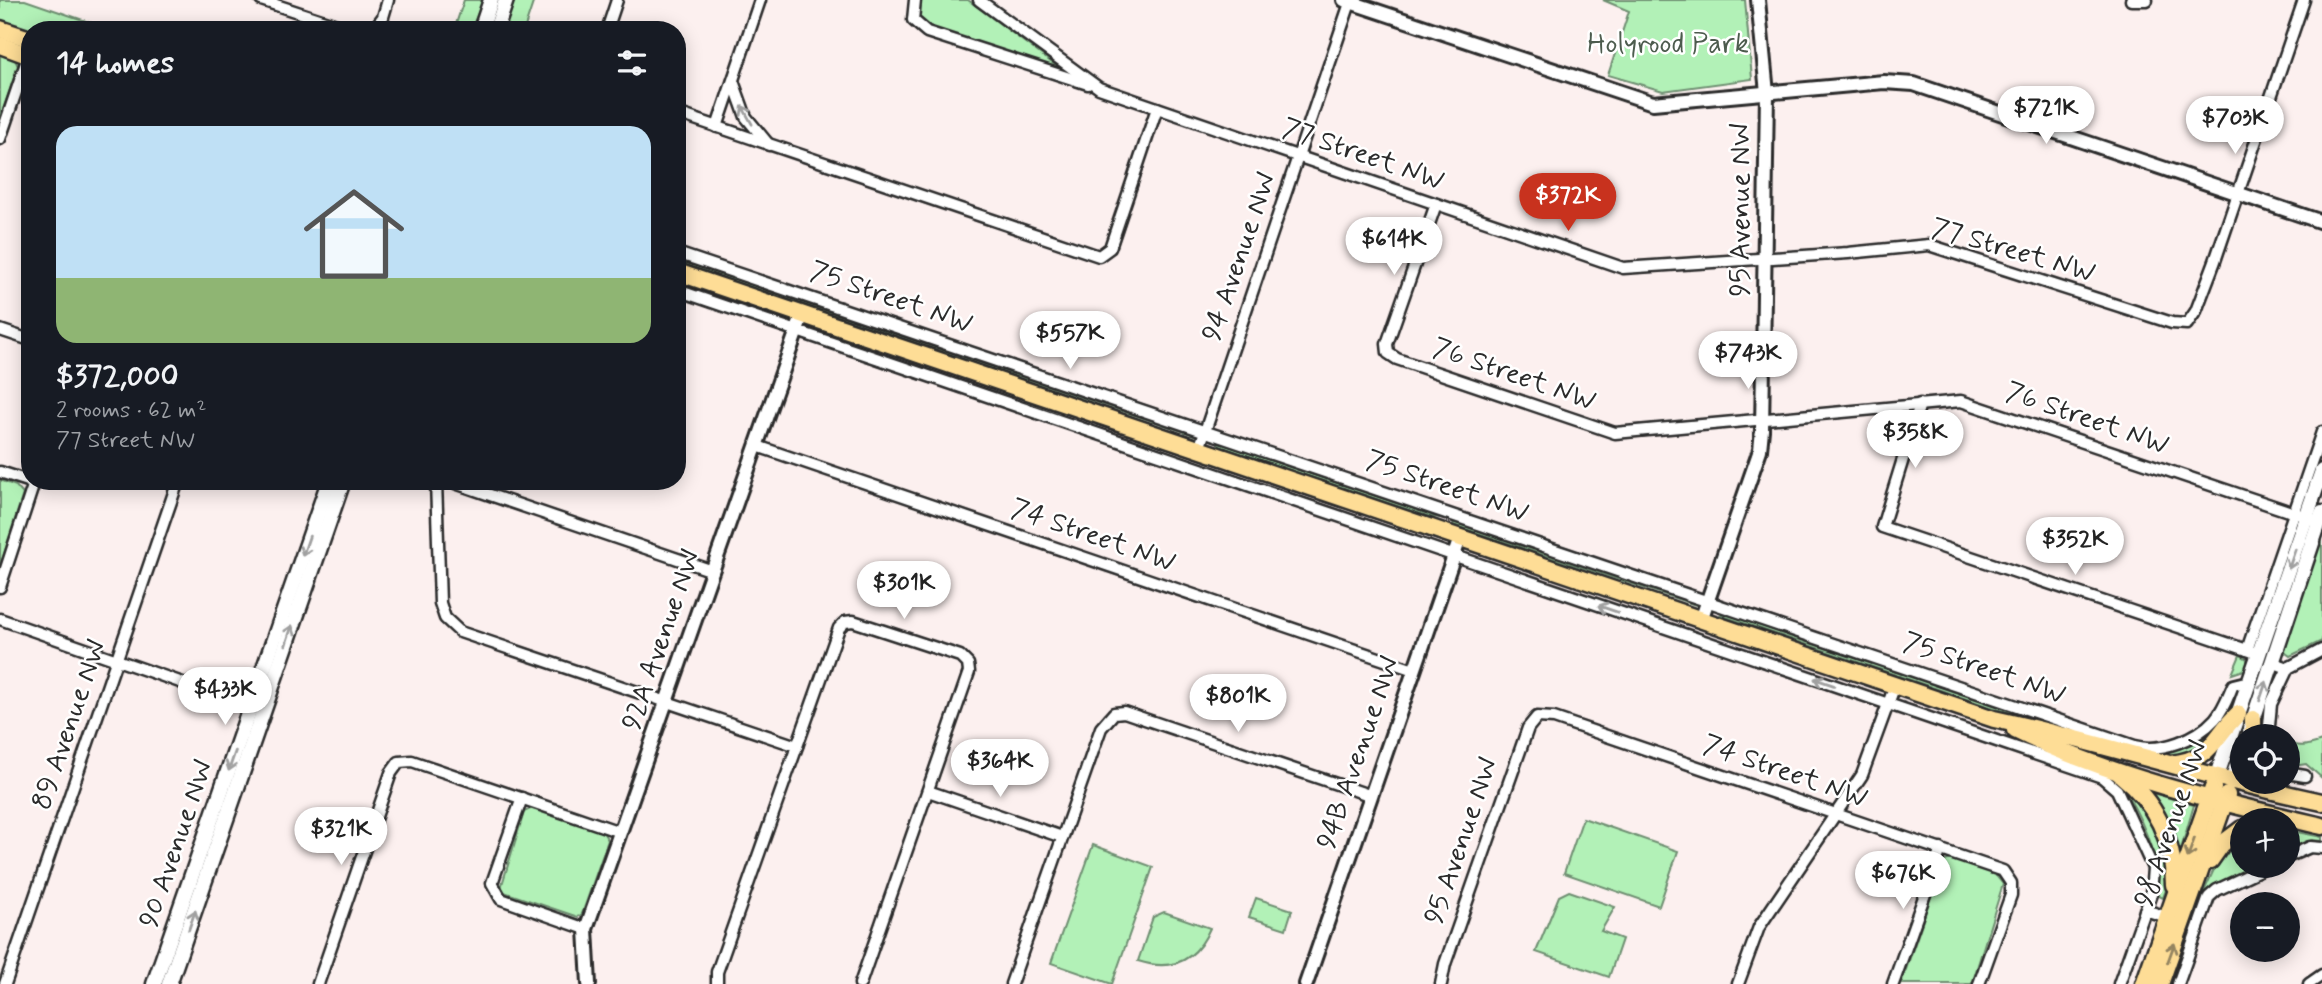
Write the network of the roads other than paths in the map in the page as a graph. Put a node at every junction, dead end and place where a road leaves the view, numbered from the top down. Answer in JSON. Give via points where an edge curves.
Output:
{"nodes":[{"id":1,"x":261,"y":0,"type":"edge"},
{"id":2,"x":388,"y":0,"type":"edge"},
{"id":3,"x":491,"y":0,"type":"edge"},
{"id":4,"x":506,"y":0,"type":"edge"},
{"id":5,"x":617,"y":0,"type":"edge"},
{"id":6,"x":760,"y":0,"type":"edge"},
{"id":7,"x":915,"y":0,"type":"edge"},
{"id":8,"x":979,"y":0,"type":"edge"},
{"id":9,"x":1758,"y":0,"type":"edge"},
{"id":10,"x":2131,"y":0,"type":"edge"},
{"id":11,"x":2147,"y":0,"type":"edge"},
{"id":12,"x":2304,"y":0,"type":"edge"},
{"id":13,"x":1348,"y":1,"type":"edge"},
{"id":14,"x":325,"y":21,"type":"edge"},
{"id":15,"x":380,"y":21,"type":"edge"},
{"id":16,"x":484,"y":21,"type":"edge"},
{"id":17,"x":499,"y":21,"type":"edge"},
{"id":18,"x":610,"y":21,"type":"edge"},
{"id":19,"x":0,"y":29,"type":"edge"},
{"id":20,"x":21,"y":44,"type":"edge"},
{"id":21,"x":0,"y":45,"type":"edge"},
{"id":22,"x":21,"y":49,"type":"edge"},
{"id":23,"x":21,"y":75,"type":"edge"},
{"id":24,"x":733,"y":81,"type":"junction"},
{"id":25,"x":1099,"y":88,"type":"junction"},
{"id":26,"x":1767,"y":93,"type":"junction"},
{"id":27,"x":1157,"y":108,"type":"junction"},
{"id":28,"x":686,"y":116,"type":"edge"},
{"id":29,"x":717,"y":127,"type":"junction"},
{"id":30,"x":0,"y":139,"type":"edge"},
{"id":31,"x":769,"y":145,"type":"junction"},
{"id":32,"x":1298,"y":156,"type":"junction"},
{"id":33,"x":2238,"y":194,"type":"junction"},
{"id":34,"x":1436,"y":204,"type":"junction"},
{"id":35,"x":2322,"y":222,"type":"edge"},
{"id":36,"x":686,"y":256,"type":"edge"},
{"id":37,"x":1766,"y":259,"type":"junction"},
{"id":38,"x":686,"y":275,"type":"edge"},
{"id":39,"x":686,"y":293,"type":"edge"},
{"id":40,"x":802,"y":316,"type":"junction"},
{"id":41,"x":0,"y":330,"type":"edge"},
{"id":42,"x":797,"y":333,"type":"junction"},
{"id":43,"x":21,"y":337,"type":"edge"},
{"id":44,"x":1920,"y":404,"type":"junction"},
{"id":45,"x":1763,"y":419,"type":"junction"},
{"id":46,"x":2322,"y":432,"type":"edge"},
{"id":47,"x":1204,"y":433,"type":"junction"},
{"id":48,"x":757,"y":446,"type":"junction"},
{"id":49,"x":1199,"y":449,"type":"junction"},
{"id":50,"x":2322,"y":471,"type":"edge"},
{"id":51,"x":0,"y":472,"type":"edge"},
{"id":52,"x":21,"y":480,"type":"edge"},
{"id":53,"x":30,"y":490,"type":"edge"},
{"id":54,"x":175,"y":490,"type":"edge"},
{"id":55,"x":326,"y":490,"type":"edge"},
{"id":56,"x":339,"y":490,"type":"edge"},
{"id":57,"x":436,"y":490,"type":"edge"},
{"id":58,"x":475,"y":490,"type":"edge"},
{"id":59,"x":2310,"y":516,"type":"edge"},
{"id":60,"x":1461,"y":538,"type":"junction"},
{"id":61,"x":1454,"y":556,"type":"junction"},
{"id":62,"x":713,"y":571,"type":"junction"},
{"id":63,"x":0,"y":587,"type":"edge"},
{"id":64,"x":1707,"y":603,"type":"junction"},
{"id":65,"x":0,"y":619,"type":"edge"},
{"id":66,"x":1701,"y":620,"type":"junction"},
{"id":67,"x":2322,"y":650,"type":"edge"},
{"id":68,"x":2253,"y":652,"type":"junction"},
{"id":69,"x":116,"y":662,"type":"junction"},
{"id":70,"x":2272,"y":662,"type":"junction"},
{"id":71,"x":2288,"y":668,"type":"junction"},
{"id":72,"x":1414,"y":670,"type":"junction"},
{"id":73,"x":2249,"y":681,"type":"junction"},
{"id":74,"x":1895,"y":685,"type":"junction"},
{"id":75,"x":666,"y":702,"type":"junction"},
{"id":76,"x":1889,"y":704,"type":"junction"},
{"id":77,"x":257,"y":709,"type":"junction"},
{"id":78,"x":1537,"y":717,"type":"joint"},
{"id":79,"x":2246,"y":717,"type":"junction"},
{"id":80,"x":1994,"y":719,"type":"junction"},
{"id":81,"x":2246,"y":724,"type":"edge"},
{"id":82,"x":2248,"y":724,"type":"edge"},
{"id":83,"x":2269,"y":724,"type":"edge"},
{"id":84,"x":2201,"y":730,"type":"joint"},
{"id":85,"x":797,"y":746,"type":"junction"},
{"id":86,"x":2164,"y":765,"type":"junction"},
{"id":87,"x":2106,"y":766,"type":"junction"},
{"id":88,"x":2230,"y":771,"type":"edge"},
{"id":89,"x":2300,"y":775,"type":"edge"},
{"id":90,"x":2305,"y":776,"type":"dead end"},
{"id":91,"x":2219,"y":789,"type":"junction"},
{"id":92,"x":928,"y":791,"type":"junction"},
{"id":93,"x":2293,"y":794,"type":"edge"},
{"id":94,"x":1369,"y":795,"type":"junction"},
{"id":95,"x":522,"y":798,"type":"junction"},
{"id":96,"x":2299,"y":798,"type":"junction"},
{"id":97,"x":2322,"y":802,"type":"edge"},
{"id":98,"x":2258,"y":808,"type":"edge"},
{"id":99,"x":1838,"y":813,"type":"junction"},
{"id":100,"x":2300,"y":822,"type":"edge"},
{"id":101,"x":2322,"y":826,"type":"edge"},
{"id":102,"x":620,"y":832,"type":"junction"},
{"id":103,"x":1062,"y":837,"type":"junction"},
{"id":104,"x":2230,"y":838,"type":"edge"},
{"id":105,"x":2322,"y":848,"type":"edge"},
{"id":106,"x":1941,"y":849,"type":"junction"},
{"id":107,"x":2300,"y":852,"type":"edge"},
{"id":108,"x":2198,"y":877,"type":"junction"},
{"id":109,"x":2242,"y":878,"type":"edge"},
{"id":110,"x":2174,"y":898,"type":"junction"},
{"id":111,"x":2145,"y":909,"type":"junction"},
{"id":112,"x":2182,"y":922,"type":"junction"},
{"id":113,"x":586,"y":929,"type":"junction"},
{"id":114,"x":2320,"y":975,"type":"edge"},
{"id":115,"x":5,"y":984,"type":"edge"},
{"id":116,"x":155,"y":984,"type":"edge"},
{"id":117,"x":169,"y":984,"type":"edge"},
{"id":118,"x":318,"y":984,"type":"edge"},
{"id":119,"x":589,"y":984,"type":"edge"},
{"id":120,"x":717,"y":984,"type":"edge"},
{"id":121,"x":860,"y":984,"type":"edge"},
{"id":122,"x":1011,"y":984,"type":"edge"},
{"id":123,"x":1306,"y":984,"type":"edge"},
{"id":124,"x":1441,"y":984,"type":"edge"},
{"id":125,"x":1738,"y":984,"type":"edge"},
{"id":126,"x":1893,"y":984,"type":"edge"},
{"id":127,"x":1979,"y":984,"type":"edge"},
{"id":128,"x":2119,"y":984,"type":"edge"},
{"id":129,"x":2144,"y":984,"type":"edge"},
{"id":130,"x":2160,"y":984,"type":"edge"},
{"id":131,"x":2178,"y":984,"type":"edge"},
{"id":132,"x":2309,"y":984,"type":"edge"}],
"edges":[{"from":1,"to":14,"type":"street"},
{"from":2,"to":15,"type":"street"},
{"from":3,"to":16,"type":"main road"},
{"from":4,"to":17,"type":"main road"},
{"from":5,"to":18,"type":"street"},
{"from":6,"to":24,"type":"street"},
{"from":7,"to":25,"type":"street","name":"77 Street NW","via":[[913,20],[927,32]]},
{"from":8,"to":25,"type":"street","name":"77 Street NW"},
{"from":9,"to":26,"type":"street","name":"95 Avenue NW"},
{"from":10,"to":11,"type":"street"},
{"from":12,"to":33,"type":"street"},
{"from":13,"to":26,"type":"street","via":[[1653,103]]},
{"from":13,"to":32,"type":"street","name":"94 Avenue NW"},
{"from":19,"to":20,"type":"main road"},
{"from":21,"to":22,"type":"main road"},
{"from":23,"to":30,"type":"street"},
{"from":24,"to":29,"type":"street"},
{"from":31,"to":24,"type":"street","one_way":true,"via":[[746,117]]},
{"from":25,"to":27,"type":"street","name":"77 Street NW"},
{"from":26,"to":33,"type":"street","via":[[1884,82],[1914,84]]},
{"from":26,"to":37,"type":"street","name":"95 Avenue NW"},
{"from":27,"to":31,"type":"street","via":[[1110,248],[1099,256]]},
{"from":27,"to":32,"type":"street","name":"77 Street NW"},
{"from":28,"to":29,"type":"street"},
{"from":29,"to":31,"type":"street"},
{"from":32,"to":34,"type":"street","name":"77 Street NW"},
{"from":32,"to":47,"type":"street","name":"94 Avenue NW"},
{"from":33,"to":35,"type":"street"},
{"from":33,"to":37,"type":"street","name":"77 Street NW","via":[[2196,311],[2187,324],[1928,245]]},
{"from":34,"to":37,"type":"street","name":"77 Street NW","via":[[1623,268]]},
{"from":34,"to":45,"type":"street","name":"76 Street NW","via":[[1387,344],[1388,353],[1397,359],[1615,433]]},
{"from":36,"to":47,"type":"street","name":"75 Street NW"},
{"from":37,"to":45,"type":"street","name":"95 Avenue NW"},
{"from":38,"to":40,"type":"main road","name":"75 Street NW"},
{"from":39,"to":42,"type":"street"},
{"from":40,"to":42,"type":"street","name":"92A Avenue NW"},
{"from":40,"to":49,"type":"main road","name":"75 Street NW"},
{"from":41,"to":43,"type":"street"},
{"from":42,"to":48,"type":"street","name":"92A Avenue NW"},
{"from":42,"to":61,"type":"street"},
{"from":44,"to":45,"type":"street","name":"76 Street NW"},
{"from":44,"to":59,"type":"street","name":"76 Street NW","via":[[1961,401]]},
{"from":44,"to":68,"type":"street","via":[[1882,527]]},
{"from":45,"to":64,"type":"street","name":"95 Avenue NW","via":[[1760,450]]},
{"from":46,"to":59,"type":"street","name":"98 Avenue NW"},
{"from":47,"to":49,"type":"street","name":"94 Avenue NW"},
{"from":47,"to":64,"type":"street","name":"75 Street NW"},
{"from":48,"to":62,"type":"street","name":"92A Avenue NW"},
{"from":48,"to":72,"type":"street","name":"74 Street NW"},
{"from":49,"to":60,"type":"main road","name":"75 Street NW"},
{"from":50,"to":59,"type":"main road","name":"98 Avenue NW"},
{"from":51,"to":52,"type":"street"},
{"from":53,"to":63,"type":"street"},
{"from":54,"to":69,"type":"street","name":"89 Avenue NW"},
{"from":55,"to":77,"type":"main road","name":"90 Avenue NW","one_way":true},
{"from":77,"to":56,"type":"main road","name":"90 Avenue NW","one_way":true},
{"from":57,"to":75,"type":"street","via":[[440,603],[445,618],[460,632]]},
{"from":58,"to":62,"type":"street"},
{"from":59,"to":68,"type":"main road","name":"98 Avenue NW"},
{"from":59,"to":70,"type":"main road","name":"98 Avenue NW"},
{"from":60,"to":61,"type":"street","name":"94B Avenue NW"},
{"from":60,"to":66,"type":"main road","name":"75 Street NW"},
{"from":61,"to":72,"type":"street","name":"94B Avenue NW"},
{"from":76,"to":61,"type":"street","one_way":true},
{"from":62,"to":75,"type":"street","name":"92A Avenue NW"},
{"from":64,"to":66,"type":"street","name":"95 Avenue NW"},
{"from":64,"to":84,"type":"street","name":"75 Street NW","via":[[2141,748],[2167,746]]},
{"from":65,"to":69,"type":"street"},
{"from":66,"to":74,"type":"main road","name":"75 Street NW"},
{"from":67,"to":71,"type":"street"},
{"from":68,"to":73,"type":"main road","name":"98 Avenue NW"},
{"from":69,"to":77,"type":"street"},
{"from":69,"to":115,"type":"street","name":"89 Avenue NW"},
{"from":70,"to":71,"type":"street"},
{"from":79,"to":70,"type":"main road","name":"98 Avenue NW","one_way":true},
{"from":71,"to":83,"type":"street","via":[[2271,704]]},
{"from":72,"to":94,"type":"street","name":"94B Avenue NW"},
{"from":73,"to":79,"type":"main road","name":"98 Avenue NW"},
{"from":73,"to":84,"type":"street","name":"98 Avenue NW","via":[[2233,685],[2217,716]]},
{"from":74,"to":76,"type":"street"},
{"from":74,"to":80,"type":"main road","name":"75 Street NW"},
{"from":75,"to":85,"type":"street"},
{"from":75,"to":102,"type":"street","name":"92A Avenue NW"},
{"from":76,"to":99,"type":"street","via":[[1866,767]]},
{"from":76,"to":111,"type":"street","name":"98 Avenue NW","via":[[2108,780],[2152,862],[2153,883]]},
{"from":77,"to":116,"type":"main road","name":"90 Avenue NW","one_way":true},
{"from":117,"to":77,"type":"main road","name":"90 Avenue NW","one_way":true},
{"from":78,"to":99,"type":"street","name":"74 Street NW","via":[[1553,718]]},
{"from":78,"to":124,"type":"street","name":"95 Avenue NW","via":[[1528,728],[1512,772]]},
{"from":79,"to":81,"type":"main road","name":"98 Avenue NW"},
{"from":79,"to":82,"type":"main road"},
{"from":79,"to":86,"type":"main road","via":[[2227,724],[2213,747],[2200,757]]},
{"from":79,"to":91,"type":"main road","name":"98 Avenue NW"},
{"from":80,"to":86,"type":"main road","name":"75 Street NW"},
{"from":80,"to":87,"type":"main road","name":"75 Street NW","via":[[2037,741]]},
{"from":85,"to":92,"type":"street","via":[[839,628],[853,621],[960,656],[968,664],[967,681]]},
{"from":85,"to":120,"type":"street"},
{"from":86,"to":91,"type":"main road","name":"75 Street NW"},
{"from":87,"to":91,"type":"main road","name":"75 Street NW"},
{"from":87,"to":110,"type":"main road","via":[[2142,792],[2167,838]]},
{"from":88,"to":91,"type":"main road","name":"98 Avenue NW"},
{"from":89,"to":90,"type":"street"},
{"from":91,"to":96,"type":"main road","name":"75 Street NW"},
{"from":91,"to":98,"type":"main road","name":"75 Street NW"},
{"from":91,"to":108,"type":"main road","name":"98 Avenue NW"},
{"from":91,"to":110,"type":"main road","name":"98 Avenue NW","one_way":true},
{"from":92,"to":103,"type":"street"},
{"from":92,"to":121,"type":"street"},
{"from":93,"to":96,"type":"main road"},
{"from":94,"to":103,"type":"street","via":[[1124,712],[1110,715],[1101,728]]},
{"from":94,"to":123,"type":"street","name":"94B Avenue NW"},
{"from":95,"to":102,"type":"street"},
{"from":95,"to":113,"type":"street","via":[[492,883],[495,892]]},
{"from":95,"to":118,"type":"street","via":[[412,761],[399,762],[390,773]]},
{"from":96,"to":97,"type":"main road","name":"75 Street NW"},
{"from":99,"to":106,"type":"street","name":"74 Street NW"},
{"from":99,"to":125,"type":"street","via":[[1764,919]]},
{"from":100,"to":101,"type":"main road","name":"75 Street NW"},
{"from":102,"to":113,"type":"street","name":"92A Avenue NW"},
{"from":103,"to":122,"type":"street"},
{"from":104,"to":108,"type":"main road"},
{"from":105,"to":107,"type":"street"},
{"from":106,"to":126,"type":"street"},
{"from":106,"to":127,"type":"street","name":"74 Street NW","via":[[1998,868],[2011,883],[2011,895]]},
{"from":108,"to":112,"type":"main road","name":"98 Avenue NW"},
{"from":109,"to":112,"type":"street","name":"98 Avenue NW","via":[[2217,890]]},
{"from":110,"to":112,"type":"main road","name":"98 Avenue NW"},
{"from":111,"to":112,"type":"street"},
{"from":111,"to":128,"type":"street","name":"98 Avenue NW"},
{"from":112,"to":129,"type":"main road","name":"98 Avenue NW"},
{"from":130,"to":112,"type":"main road","name":"98 Avenue NW","one_way":true},
{"from":112,"to":131,"type":"street","name":"98 Avenue NW"},
{"from":113,"to":119,"type":"street","name":"92A Avenue NW"},
{"from":114,"to":132,"type":"street"}]}
